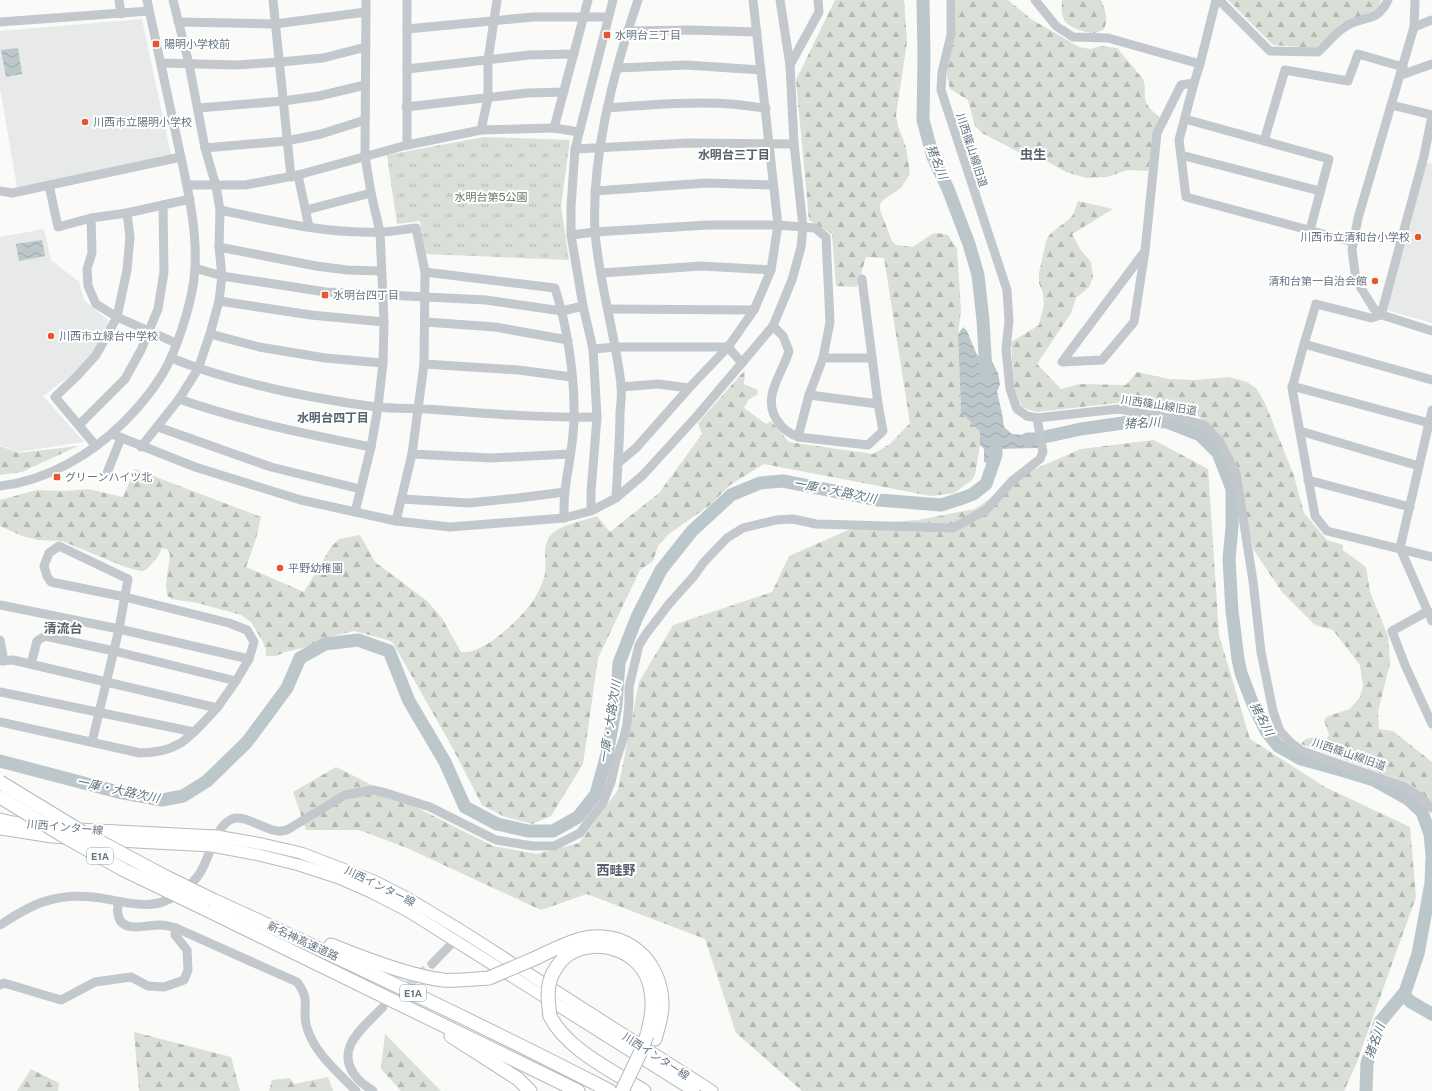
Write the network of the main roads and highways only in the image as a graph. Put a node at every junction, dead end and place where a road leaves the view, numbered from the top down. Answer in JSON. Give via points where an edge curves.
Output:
{"nodes":[{"id":1,"x":0,"y":782,"type":"edge"},
{"id":2,"x":0,"y":797,"type":"edge"},
{"id":3,"x":0,"y":819,"type":"edge"},
{"id":4,"x":0,"y":829,"type":"edge"},
{"id":5,"x":214,"y":841,"type":"junction"},
{"id":6,"x":210,"y":901,"type":"junction"},
{"id":7,"x":402,"y":1004,"type":"junction"},
{"id":8,"x":651,"y":1037,"type":"junction"},
{"id":9,"x":530,"y":1091,"type":"edge"},
{"id":10,"x":578,"y":1091,"type":"edge"},
{"id":11,"x":610,"y":1091,"type":"edge"},
{"id":12,"x":622,"y":1091,"type":"edge"},
{"id":13,"x":630,"y":1091,"type":"edge"},
{"id":14,"x":644,"y":1091,"type":"edge"},
{"id":15,"x":694,"y":1091,"type":"edge"},
{"id":16,"x":712,"y":1091,"type":"edge"}],
"edges":[{"from":1,"to":6,"type":"highway","number":"E1A","bridge":true,"via":[[82,832]]},
{"from":2,"to":6,"type":"highway","name":"新名神高速道路","number":"E1A","bridge":true,"via":[[124,870]]},
{"from":3,"to":5,"type":"main road","name":"川西インター線","via":[[27,824]]},
{"from":4,"to":5,"type":"main road","name":"川西インター線","via":[[52,837]]},
{"from":5,"to":15,"type":"main road","name":"川西インター線","via":[[339,878],[408,911]]},
{"from":5,"to":16,"type":"main road","name":"川西インター線","via":[[262,844],[295,852],[374,881],[462,930]]},
{"from":6,"to":7,"type":"highway","name":"新名神高速道路","number":"E1A"},
{"from":6,"to":8,"type":"highway","bridge":true,"via":[[407,972],[442,980],[489,978],[558,947],[594,937],[622,941],[636,948],[646,958],[653,968],[661,991],[662,1015]]},
{"from":6,"to":11,"type":"highway","name":"新名神高速道路","number":"E1A","via":[[344,960]]},
{"from":7,"to":9,"type":"highway","via":[[416,1018],[453,1037],[518,1079]]},
{"from":7,"to":10,"type":"highway","name":"新名神高速道路","number":"E1A"},
{"from":8,"to":12,"type":"highway","bridge":true,"via":[[641,1051]]},
{"from":8,"to":13,"type":"highway"},
{"from":8,"to":14,"type":"highway","bridge":true,"via":[[650,985],[644,971],[633,958],[620,950],[604,946],[588,947],[569,954],[560,962],[553,972],[547,992],[554,1026],[582,1052]]}]}
